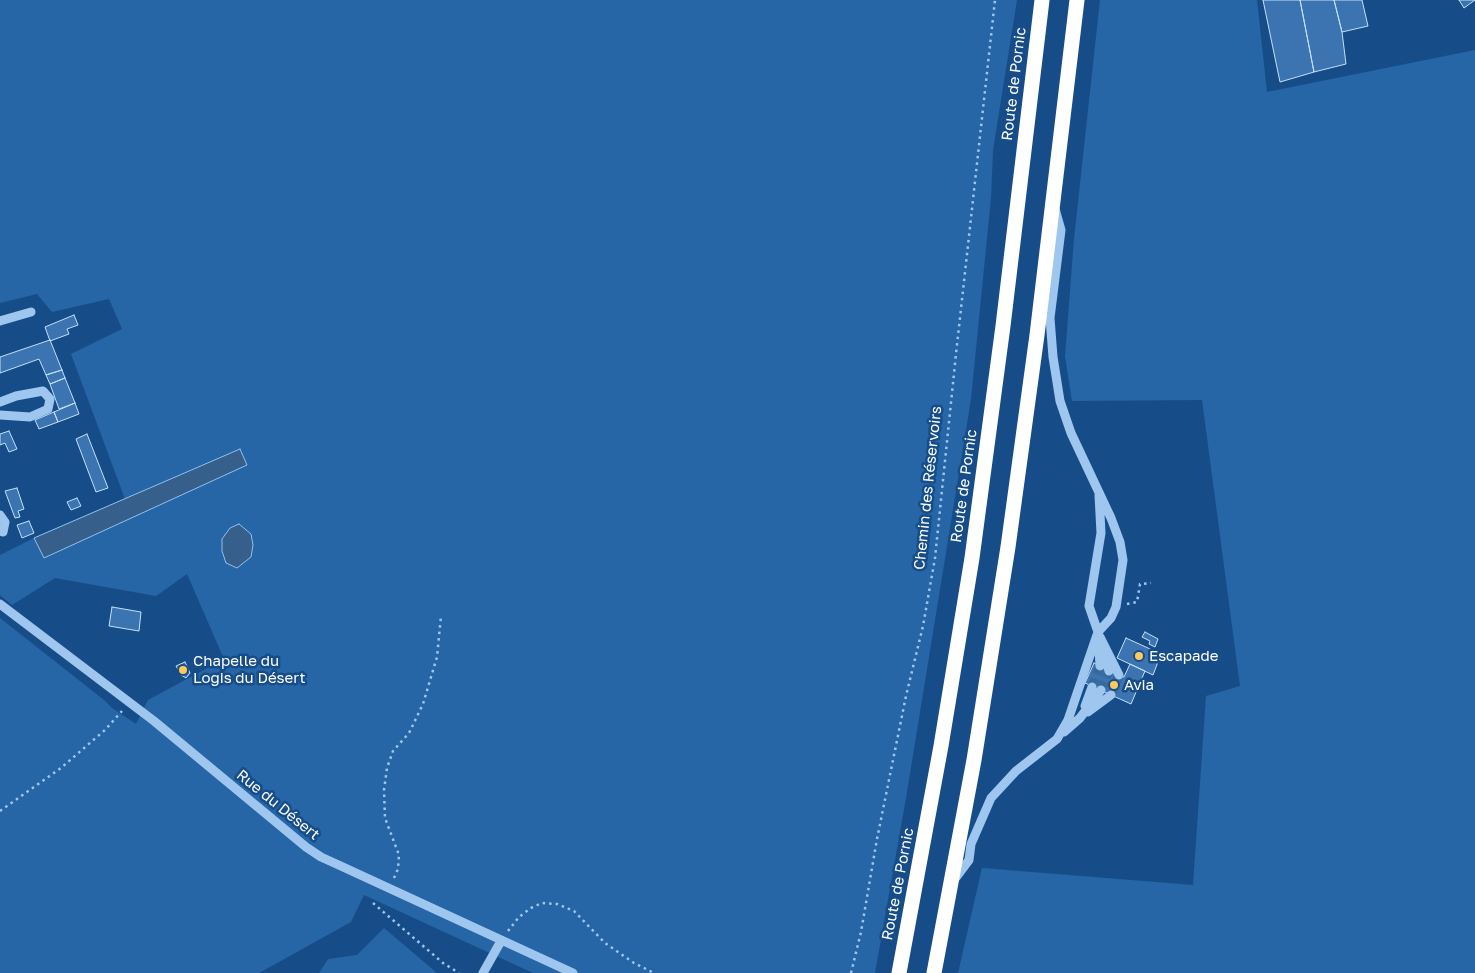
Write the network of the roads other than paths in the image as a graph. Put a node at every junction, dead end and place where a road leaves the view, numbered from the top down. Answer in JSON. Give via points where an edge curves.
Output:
{"nodes":[{"id":1,"x":1042,"y":0,"type":"edge"},
{"id":2,"x":1077,"y":0,"type":"edge"},
{"id":3,"x":1053,"y":202,"type":"junction"},
{"id":4,"x":31,"y":312,"type":"dead end"},
{"id":5,"x":0,"y":321,"type":"edge"},
{"id":6,"x":0,"y":402,"type":"edge"},
{"id":7,"x":0,"y":415,"type":"edge"},
{"id":8,"x":1098,"y":490,"type":"junction"},
{"id":9,"x":0,"y":515,"type":"edge"},
{"id":10,"x":0,"y":530,"type":"edge"},
{"id":11,"x":0,"y":604,"type":"edge"},
{"id":12,"x":1098,"y":632,"type":"junction"},
{"id":13,"x":1100,"y":666,"type":"tunnel mouth"},
{"id":14,"x":1109,"y":671,"type":"tunnel mouth"},
{"id":15,"x":1119,"y":675,"type":"dead end"},
{"id":16,"x":1096,"y":689,"type":"tunnel mouth"},
{"id":17,"x":1111,"y":695,"type":"tunnel mouth"},
{"id":18,"x":1080,"y":718,"type":"junction"},
{"id":19,"x":1057,"y":739,"type":"junction"},
{"id":20,"x":951,"y":884,"type":"junction"},
{"id":21,"x":501,"y":941,"type":"junction"},
{"id":22,"x":483,"y":973,"type":"edge"},
{"id":23,"x":573,"y":973,"type":"edge"},
{"id":24,"x":899,"y":973,"type":"edge"},
{"id":25,"x":934,"y":973,"type":"edge"}],
"edges":[{"from":1,"to":24,"type":"highway","name":"Route de Pornic","via":[[973,549],[943,737]]},
{"from":2,"to":3,"type":"highway"},
{"from":3,"to":8,"type":"street","via":[[1061,230],[1050,318],[1053,357],[1060,401]]},
{"from":3,"to":20,"type":"highway","via":[[1008,547]]},
{"from":4,"to":5,"type":"street"},
{"from":6,"to":7,"type":"street","via":[[43,390],[50,399],[48,409],[30,417]]},
{"from":8,"to":12,"type":"street","via":[[1101,533],[1089,606]]},
{"from":8,"to":12,"type":"street","via":[[1120,542],[1123,560],[1116,607]]},
{"from":9,"to":10,"type":"street","via":[[5,522],[3,532]]},
{"from":11,"to":21,"type":"street","name":"Rue du Désert","via":[[130,703],[306,847]]},
{"from":12,"to":13,"type":"street"},
{"from":12,"to":14,"type":"street"},
{"from":12,"to":15,"type":"street"},
{"from":12,"to":19,"type":"street","via":[[1068,720]]},
{"from":16,"to":18,"type":"street"},
{"from":17,"to":18,"type":"street"},
{"from":18,"to":19,"type":"street"},
{"from":19,"to":20,"type":"street","via":[[1016,770],[992,798],[971,844],[969,860]]},
{"from":20,"to":25,"type":"highway"},
{"from":21,"to":22,"type":"street"},
{"from":21,"to":23,"type":"street","name":"Rue du Désert"}]}
